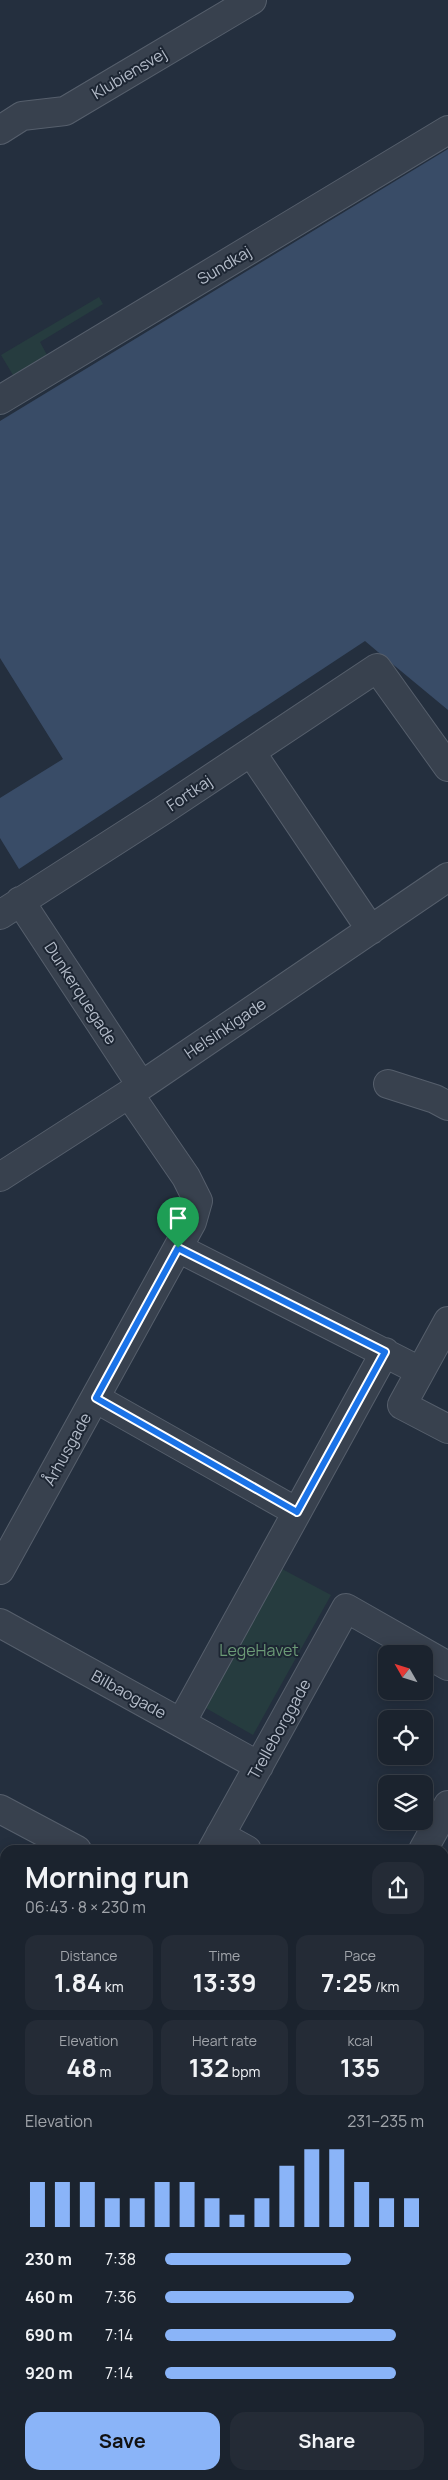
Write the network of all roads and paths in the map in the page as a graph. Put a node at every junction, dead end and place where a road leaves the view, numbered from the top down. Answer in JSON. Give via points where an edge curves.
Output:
{"nodes":[{"id":1,"x":252,"y":0,"type":"edge"},
{"id":2,"x":0,"y":130,"type":"edge"},
{"id":3,"x":448,"y":130,"type":"edge"},
{"id":4,"x":0,"y":400,"type":"edge"},
{"id":5,"x":251,"y":752,"type":"junction"},
{"id":6,"x":448,"y":767,"type":"edge"},
{"id":7,"x":448,"y":877,"type":"edge"},
{"id":8,"x":10,"y":908,"type":"edge"},
{"id":9,"x":371,"y":930,"type":"junction"},
{"id":10,"x":388,"y":1084,"type":"dead end"},
{"id":11,"x":135,"y":1089,"type":"junction"},
{"id":12,"x":448,"y":1106,"type":"edge"},
{"id":13,"x":0,"y":1177,"type":"edge"},
{"id":14,"x":178,"y":1248,"type":"junction"},
{"id":15,"x":448,"y":1321,"type":"edge"},
{"id":16,"x":385,"y":1352,"type":"junction"},
{"id":17,"x":420,"y":1371,"type":"junction"},
{"id":18,"x":96,"y":1398,"type":"junction"},
{"id":19,"x":448,"y":1429,"type":"edge"},
{"id":20,"x":297,"y":1512,"type":"junction"},
{"id":21,"x":0,"y":1570,"type":"edge"},
{"id":22,"x":0,"y":1622,"type":"edge"},
{"id":23,"x":448,"y":1666,"type":"edge"},
{"id":24,"x":181,"y":1723,"type":"junction"},
{"id":25,"x":259,"y":1766,"type":"junction"},
{"id":26,"x":448,"y":1804,"type":"edge"},
{"id":27,"x":0,"y":1809,"type":"edge"},
{"id":28,"x":216,"y":1842,"type":"edge"},
{"id":29,"x":68,"y":1845,"type":"edge"},
{"id":30,"x":426,"y":1845,"type":"edge"}],
"edges":[{"from":1,"to":2,"type":"street","name":"Klubiensvej","via":[[65,112],[22,116]]},
{"from":3,"to":4,"type":"street","name":"Sundkaj"},
{"from":5,"to":6,"type":"street","name":"Fortkaj","via":[[377,668]]},
{"from":5,"to":8,"type":"street","name":"Fortkaj"},
{"from":5,"to":9,"type":"street"},
{"from":7,"to":9,"type":"street","name":"Helsinkigade"},
{"from":8,"to":11,"type":"street","name":"Dunkerquegade"},
{"from":9,"to":11,"type":"street","name":"Helsinkigade"},
{"from":10,"to":12,"type":"street"},
{"from":11,"to":13,"type":"street","name":"Helsinkigade"},
{"from":11,"to":14,"type":"street","name":"Århusgade","via":[[198,1201],[192,1222]]},
{"from":14,"to":16,"type":"street"},
{"from":14,"to":18,"type":"street","name":"Århusgade"},
{"from":15,"to":17,"type":"street"},
{"from":16,"to":17,"type":"street"},
{"from":16,"to":20,"type":"street"},
{"from":17,"to":19,"type":"street","via":[[402,1405]]},
{"from":18,"to":20,"type":"street"},
{"from":18,"to":21,"type":"street","name":"Århusgade"},
{"from":20,"to":24,"type":"street"},
{"from":22,"to":24,"type":"street","name":"Bilbaogade"},
{"from":23,"to":25,"type":"street","name":"Trelleborggade","via":[[346,1608]]},
{"from":24,"to":25,"type":"street","name":"Bilbaogade"},
{"from":25,"to":28,"type":"street","name":"Trelleborggade"},
{"from":26,"to":30,"type":"street"},
{"from":27,"to":29,"type":"street"}]}
